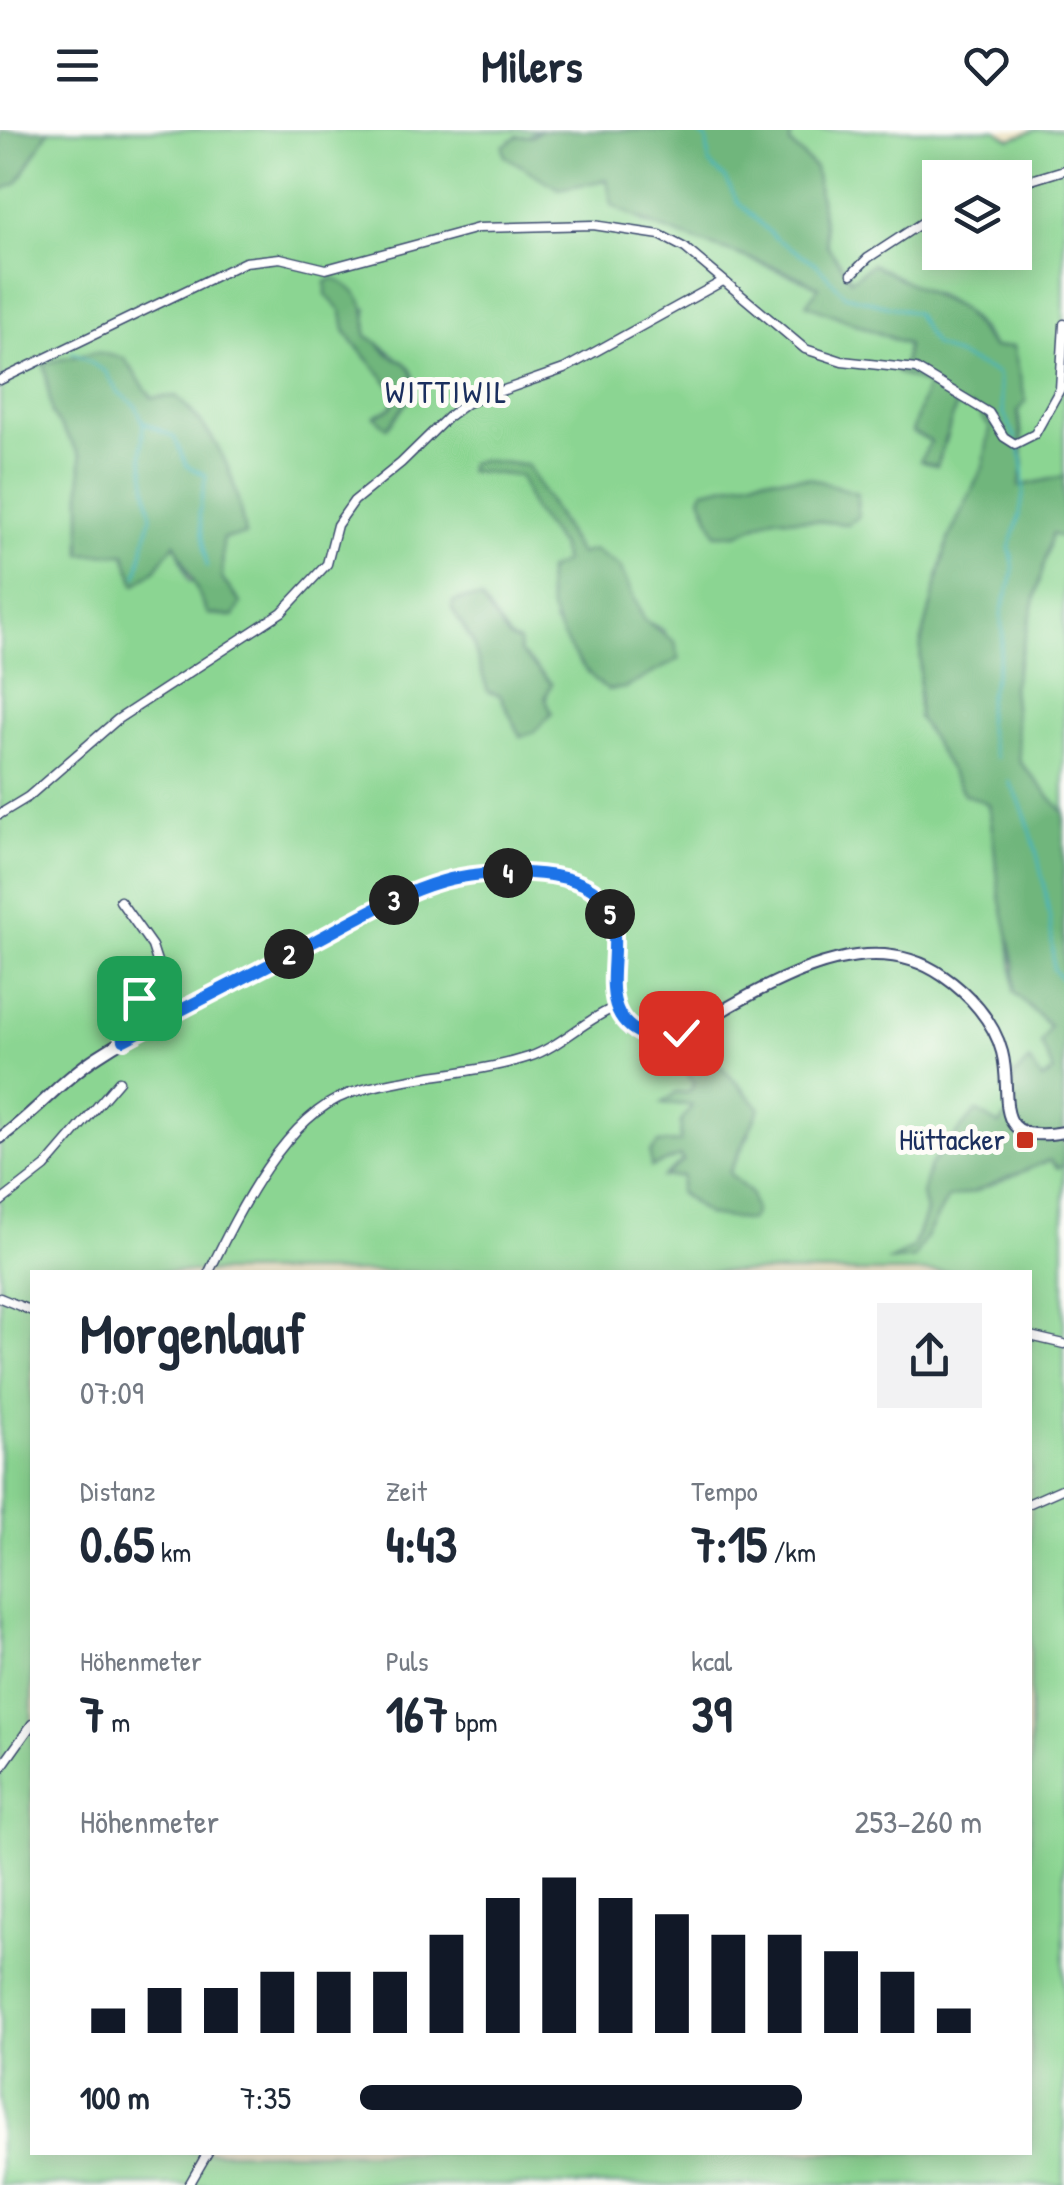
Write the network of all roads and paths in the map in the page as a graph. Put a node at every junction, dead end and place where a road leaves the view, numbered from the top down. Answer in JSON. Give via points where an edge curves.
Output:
{"nodes":[{"id":1,"x":1064,"y":170,"type":"edge"},
{"id":2,"x":1032,"y":180,"type":"edge"},
{"id":3,"x":922,"y":223,"type":"edge"},
{"id":4,"x":852,"y":274,"type":"dead end"},
{"id":5,"x":722,"y":281,"type":"junction"},
{"id":6,"x":1064,"y":324,"type":"edge"},
{"id":7,"x":0,"y":380,"type":"edge"},
{"id":8,"x":0,"y":814,"type":"edge"},
{"id":9,"x":120,"y":901,"type":"dead end"},
{"id":10,"x":616,"y":1007,"type":"junction"},
{"id":11,"x":124,"y":1040,"type":"junction"},
{"id":12,"x":119,"y":1081,"type":"dead end"},
{"id":13,"x":1064,"y":1132,"type":"edge"},
{"id":14,"x":0,"y":1138,"type":"edge"},
{"id":15,"x":0,"y":1202,"type":"edge"},
{"id":16,"x":210,"y":1270,"type":"edge"},
{"id":17,"x":0,"y":1298,"type":"edge"},
{"id":18,"x":30,"y":1309,"type":"edge"},
{"id":19,"x":1032,"y":1336,"type":"edge"},
{"id":20,"x":1064,"y":1344,"type":"edge"},
{"id":21,"x":1064,"y":1488,"type":"edge"},
{"id":22,"x":1032,"y":1502,"type":"edge"},
{"id":23,"x":30,"y":1727,"type":"edge"},
{"id":24,"x":0,"y":1769,"type":"edge"},
{"id":25,"x":206,"y":2155,"type":"edge"},
{"id":26,"x":189,"y":2185,"type":"edge"}],
"edges":[{"from":1,"to":2,"type":"street"},
{"from":3,"to":4,"type":"street"},
{"from":5,"to":6,"type":"street","via":[[811,352],[916,369],[988,413],[1004,437],[1020,443],[1038,430],[1062,384]]},
{"from":5,"to":7,"type":"street","via":[[677,243],[650,233],[592,224],[468,229],[326,268],[280,258],[246,262]]},
{"from":5,"to":8,"type":"street","via":[[564,369],[467,403],[448,417],[354,500],[337,525],[327,564],[282,612],[118,719]]},
{"from":9,"to":11,"type":"street","via":[[152,946],[162,977],[127,1007]]},
{"from":10,"to":11,"type":"street","via":[[610,916],[599,895],[562,878],[492,873],[445,880],[394,900]]},
{"from":10,"to":13,"type":"street","via":[[640,1034],[674,1036],[807,970],[860,955],[902,956],[955,985],[993,1030],[1004,1062],[1004,1108],[1014,1125],[1036,1134]]},
{"from":10,"to":16,"type":"street","via":[[534,1055],[345,1095],[314,1115],[247,1195]]},
{"from":11,"to":14,"type":"street"},
{"from":12,"to":15,"type":"street","via":[[45,1167]]},
{"from":17,"to":18,"type":"street"},
{"from":19,"to":20,"type":"street"},
{"from":21,"to":22,"type":"street"},
{"from":23,"to":24,"type":"street"},
{"from":25,"to":26,"type":"street"}]}
